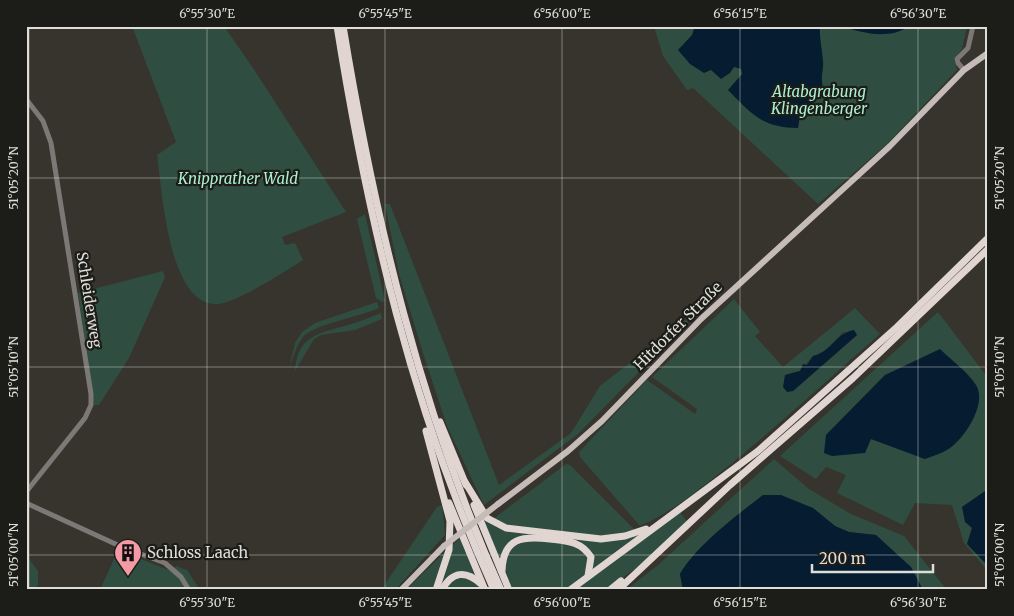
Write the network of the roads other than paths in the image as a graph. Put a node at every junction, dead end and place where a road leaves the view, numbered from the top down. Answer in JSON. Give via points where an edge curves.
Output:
{"nodes":[{"id":1,"x":337,"y":26,"type":"edge"},
{"id":2,"x":343,"y":26,"type":"edge"},
{"id":3,"x":973,"y":26,"type":"edge"},
{"id":4,"x":988,"y":54,"type":"edge"},
{"id":5,"x":966,"y":68,"type":"junction"},
{"id":6,"x":26,"y":99,"type":"edge"},
{"id":7,"x":988,"y":238,"type":"edge"},
{"id":8,"x":988,"y":249,"type":"edge"},
{"id":9,"x":407,"y":356,"type":"junction"},
{"id":10,"x":425,"y":389,"type":"junction"},
{"id":11,"x":440,"y":482,"type":"junction"},
{"id":12,"x":465,"y":482,"type":"junction"},
{"id":13,"x":26,"y":492,"type":"edge"},
{"id":14,"x":26,"y":503,"type":"edge"},
{"id":15,"x":658,"y":523,"type":"junction"},
{"id":16,"x":644,"y":564,"type":"junction"},
{"id":17,"x":502,"y":575,"type":"junction"},
{"id":18,"x":588,"y":577,"type":"junction"},
{"id":19,"x":484,"y":589,"type":"edge"},
{"id":20,"x":189,"y":590,"type":"edge"},
{"id":21,"x":401,"y":590,"type":"edge"},
{"id":22,"x":436,"y":590,"type":"edge"},
{"id":23,"x":442,"y":590,"type":"edge"},
{"id":24,"x":494,"y":590,"type":"edge"},
{"id":25,"x":501,"y":590,"type":"edge"},
{"id":26,"x":509,"y":590,"type":"edge"},
{"id":27,"x":570,"y":590,"type":"edge"},
{"id":28,"x":610,"y":590,"type":"edge"},
{"id":29,"x":618,"y":590,"type":"edge"}],
"edges":[{"from":1,"to":9,"type":"highway","via":[[365,188]]},
{"from":2,"to":10,"type":"highway","via":[[382,234]]},
{"from":3,"to":5,"type":"street","via":[[968,48],[957,59]]},
{"from":4,"to":5,"type":"main road","name":"Hitdorfer Straße"},
{"from":5,"to":21,"type":"main road","name":"Hitdorfer Straße","bridge":true,"via":[[890,146],[701,318],[602,421],[444,546]]},
{"from":6,"to":13,"type":"street","name":"Schleiderweg","via":[[43,121],[51,143],[91,394],[91,406],[85,418]]},
{"from":7,"to":15,"type":"highway","via":[[787,426],[717,483]]},
{"from":8,"to":16,"type":"highway","via":[[853,378]]},
{"from":9,"to":11,"type":"highway","via":[[408,371]]},
{"from":9,"to":24,"type":"highway","via":[[433,438]]},
{"from":10,"to":12,"type":"highway"},
{"from":10,"to":25,"type":"highway","via":[[468,512]]},
{"from":11,"to":19,"type":"highway"},
{"from":11,"to":22,"type":"highway","via":[[450,532],[446,562]]},
{"from":12,"to":15,"type":"highway","via":[[486,518],[506,528],[601,539],[633,534]]},
{"from":12,"to":17,"type":"highway"},
{"from":14,"to":20,"type":"street","via":[[122,548],[165,563],[181,577]]},
{"from":15,"to":18,"type":"highway"},
{"from":16,"to":28,"type":"highway"},
{"from":16,"to":29,"type":"highway"},
{"from":17,"to":18,"type":"highway","via":[[503,558],[510,545],[522,538],[533,537],[580,545],[590,557]]},
{"from":17,"to":26,"type":"highway"},
{"from":18,"to":27,"type":"highway"},
{"from":19,"to":23,"type":"highway","via":[[472,576],[461,573],[450,578]]}]}
